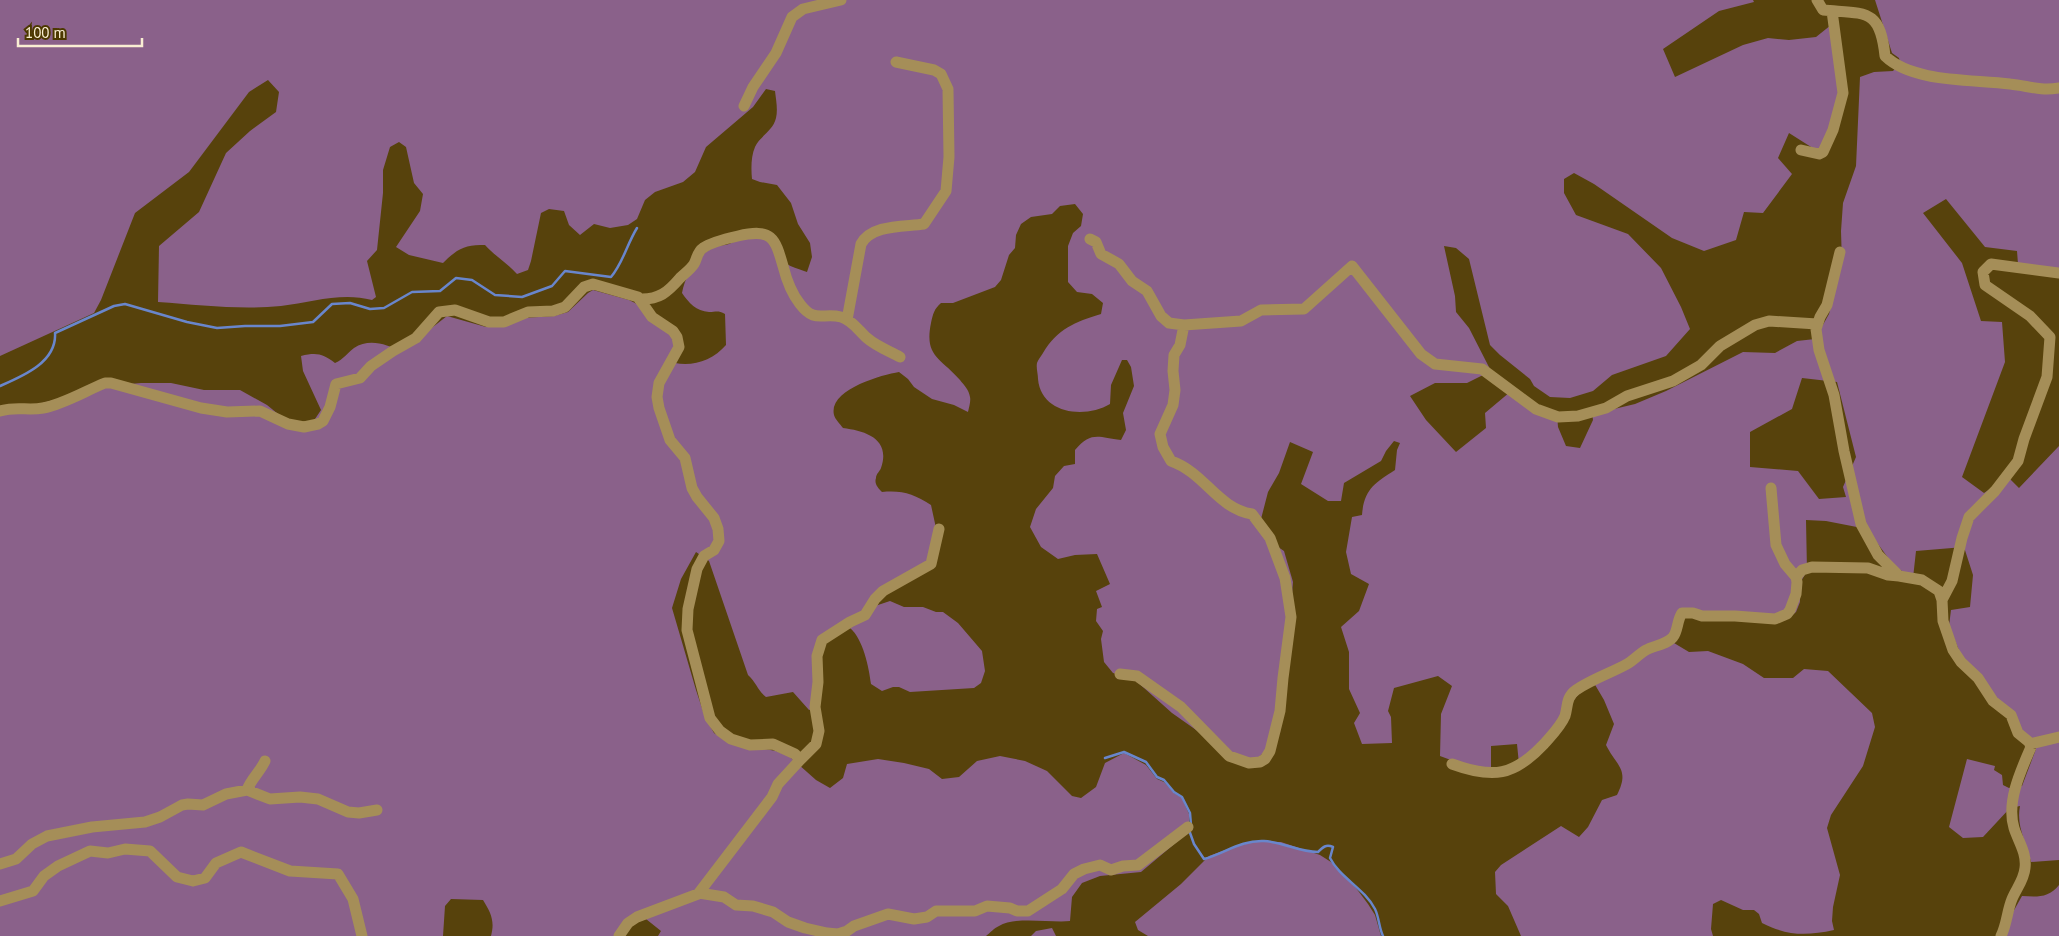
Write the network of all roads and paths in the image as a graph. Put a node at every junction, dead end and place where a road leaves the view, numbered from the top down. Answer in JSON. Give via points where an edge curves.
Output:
{"nodes":[{"id":1,"x":841,"y":0,"type":"edge"},
{"id":2,"x":1817,"y":0,"type":"edge"},
{"id":3,"x":1832,"y":11,"type":"junction"},
{"id":4,"x":896,"y":62,"type":"dead end"},
{"id":5,"x":2059,"y":88,"type":"edge"},
{"id":6,"x":744,"y":106,"type":"dead end"},
{"id":7,"x":1801,"y":150,"type":"dead end"},
{"id":8,"x":1090,"y":239,"type":"dead end"},
{"id":9,"x":1840,"y":252,"type":"dead end"},
{"id":10,"x":2059,"y":273,"type":"edge"},
{"id":11,"x":639,"y":299,"type":"junction"},
{"id":12,"x":847,"y":320,"type":"junction"},
{"id":13,"x":1817,"y":324,"type":"junction"},
{"id":14,"x":1184,"y":325,"type":"junction"},
{"id":15,"x":900,"y":356,"type":"dead end"},
{"id":16,"x":0,"y":411,"type":"edge"},
{"id":17,"x":1771,"y":488,"type":"dead end"},
{"id":18,"x":939,"y":529,"type":"dead end"},
{"id":19,"x":1899,"y":576,"type":"junction"},
{"id":20,"x":1796,"y":577,"type":"junction"},
{"id":21,"x":1942,"y":600,"type":"junction"},
{"id":22,"x":1120,"y":674,"type":"dead end"},
{"id":23,"x":2059,"y":737,"type":"edge"},
{"id":24,"x":2030,"y":744,"type":"junction"},
{"id":25,"x":800,"y":760,"type":"junction"},
{"id":26,"x":265,"y":761,"type":"dead end"},
{"id":27,"x":1452,"y":764,"type":"dead end"},
{"id":28,"x":246,"y":790,"type":"junction"},
{"id":29,"x":377,"y":810,"type":"dead end"},
{"id":30,"x":1188,"y":827,"type":"dead end"},
{"id":31,"x":0,"y":864,"type":"edge"},
{"id":32,"x":699,"y":893,"type":"junction"},
{"id":33,"x":0,"y":901,"type":"edge"},
{"id":34,"x":362,"y":936,"type":"edge"},
{"id":35,"x":619,"y":936,"type":"edge"},
{"id":36,"x":2001,"y":936,"type":"edge"}],
"edges":[{"from":1,"to":6,"type":"street","via":[[803,10],[792,17],[776,53]]},
{"from":2,"to":3,"type":"street","via":[[1824,10]]},
{"from":3,"to":5,"type":"street","via":[[1873,19],[1878,23],[1883,38],[1885,56],[1907,70],[2040,90]]},
{"from":3,"to":7,"type":"street","via":[[1843,93],[1823,152]]},
{"from":4,"to":12,"type":"street","via":[[934,70],[945,79],[949,100],[946,191],[924,224],[881,230],[864,238]]},
{"from":8,"to":14,"type":"street","via":[[1096,242],[1101,254],[1119,264],[1132,281],[1147,291],[1161,316],[1170,323]]},
{"from":9,"to":13,"type":"street","via":[[1827,305]]},
{"from":10,"to":21,"type":"street","via":[[1991,264],[1983,272],[1985,285],[2030,316],[2050,337],[2047,377],[2018,462],[1969,517],[1952,581]]},
{"from":11,"to":12,"type":"street","via":[[655,299],[669,292],[695,263],[701,249],[709,244],[758,234],[775,241],[788,281],[799,303],[810,314]]},
{"from":11,"to":16,"type":"street","via":[[593,284],[584,287],[569,305],[559,310],[534,311],[504,322],[489,322],[455,310],[439,312],[416,338],[392,351],[360,378],[336,384],[323,421],[311,426],[288,424],[260,411],[227,412],[200,408],[111,382],[47,407],[17,407]]},
{"from":11,"to":25,"type":"street","via":[[652,317],[673,331],[679,341],[659,383],[659,408],[670,440],[685,458],[697,497],[714,518],[718,529],[714,550],[704,556],[697,569],[687,630],[710,718],[720,731],[731,738],[750,745],[773,744],[795,754]]},
{"from":12,"to":15,"type":"street","via":[[875,344]]},
{"from":13,"to":14,"type":"street","via":[[1769,321],[1755,325],[1720,346],[1701,366],[1673,381],[1627,396],[1606,408],[1578,416],[1558,417],[1536,409],[1482,369],[1435,364],[1422,354],[1352,266],[1304,308],[1261,310],[1241,321]]},
{"from":13,"to":19,"type":"street","via":[[1819,350],[1834,395],[1861,524],[1878,555]]},
{"from":14,"to":22,"type":"street","via":[[1180,345],[1174,355],[1173,405],[1160,434],[1163,447],[1171,461],[1184,466],[1226,504],[1252,514],[1270,538],[1289,597],[1291,617],[1280,711],[1270,751],[1260,762],[1249,763],[1229,756],[1181,707],[1137,676]]},
{"from":17,"to":20,"type":"street","via":[[1776,545]]},
{"from":18,"to":25,"type":"street","via":[[931,564],[883,590],[865,615],[822,640],[817,656],[815,706],[819,731],[816,744]]},
{"from":19,"to":20,"type":"street","via":[[1868,568],[1812,567],[1802,570]]},
{"from":19,"to":21,"type":"street","via":[[1928,583]]},
{"from":20,"to":27,"type":"street","via":[[1797,588],[1792,605],[1781,617],[1682,613],[1669,641],[1644,651],[1630,663],[1575,690],[1568,699],[1564,717],[1526,762],[1507,772],[1470,770]]},
{"from":21,"to":24,"type":"street","via":[[1943,621],[1952,650],[1978,678],[1993,701],[2011,715],[2018,733]]},
{"from":23,"to":24,"type":"street"},
{"from":24,"to":36,"type":"street","via":[[2014,796],[2012,814],[2025,869]]},
{"from":25,"to":32,"type":"street","via":[[778,784],[772,797]]},
{"from":26,"to":28,"type":"street"},
{"from":28,"to":29,"type":"street","via":[[270,799],[318,799],[348,812]]},
{"from":28,"to":31,"type":"street","via":[[226,794],[204,806],[188,804],[145,822],[92,827],[47,836],[32,844],[16,859]]},
{"from":30,"to":32,"type":"street","via":[[1138,865],[1111,870],[1095,865],[1084,869],[1074,874],[1047,900],[1021,912],[986,906],[975,911],[936,911],[927,917],[914,919],[888,914],[838,934],[788,922],[773,912],[753,906],[736,906],[724,897]]},
{"from":32,"to":35,"type":"street","via":[[637,917]]},
{"from":33,"to":34,"type":"street","via":[[33,891],[44,876],[58,866],[90,851],[150,851],[177,877],[193,881],[206,878],[216,863],[241,852],[290,871],[338,874],[353,899]]}]}
